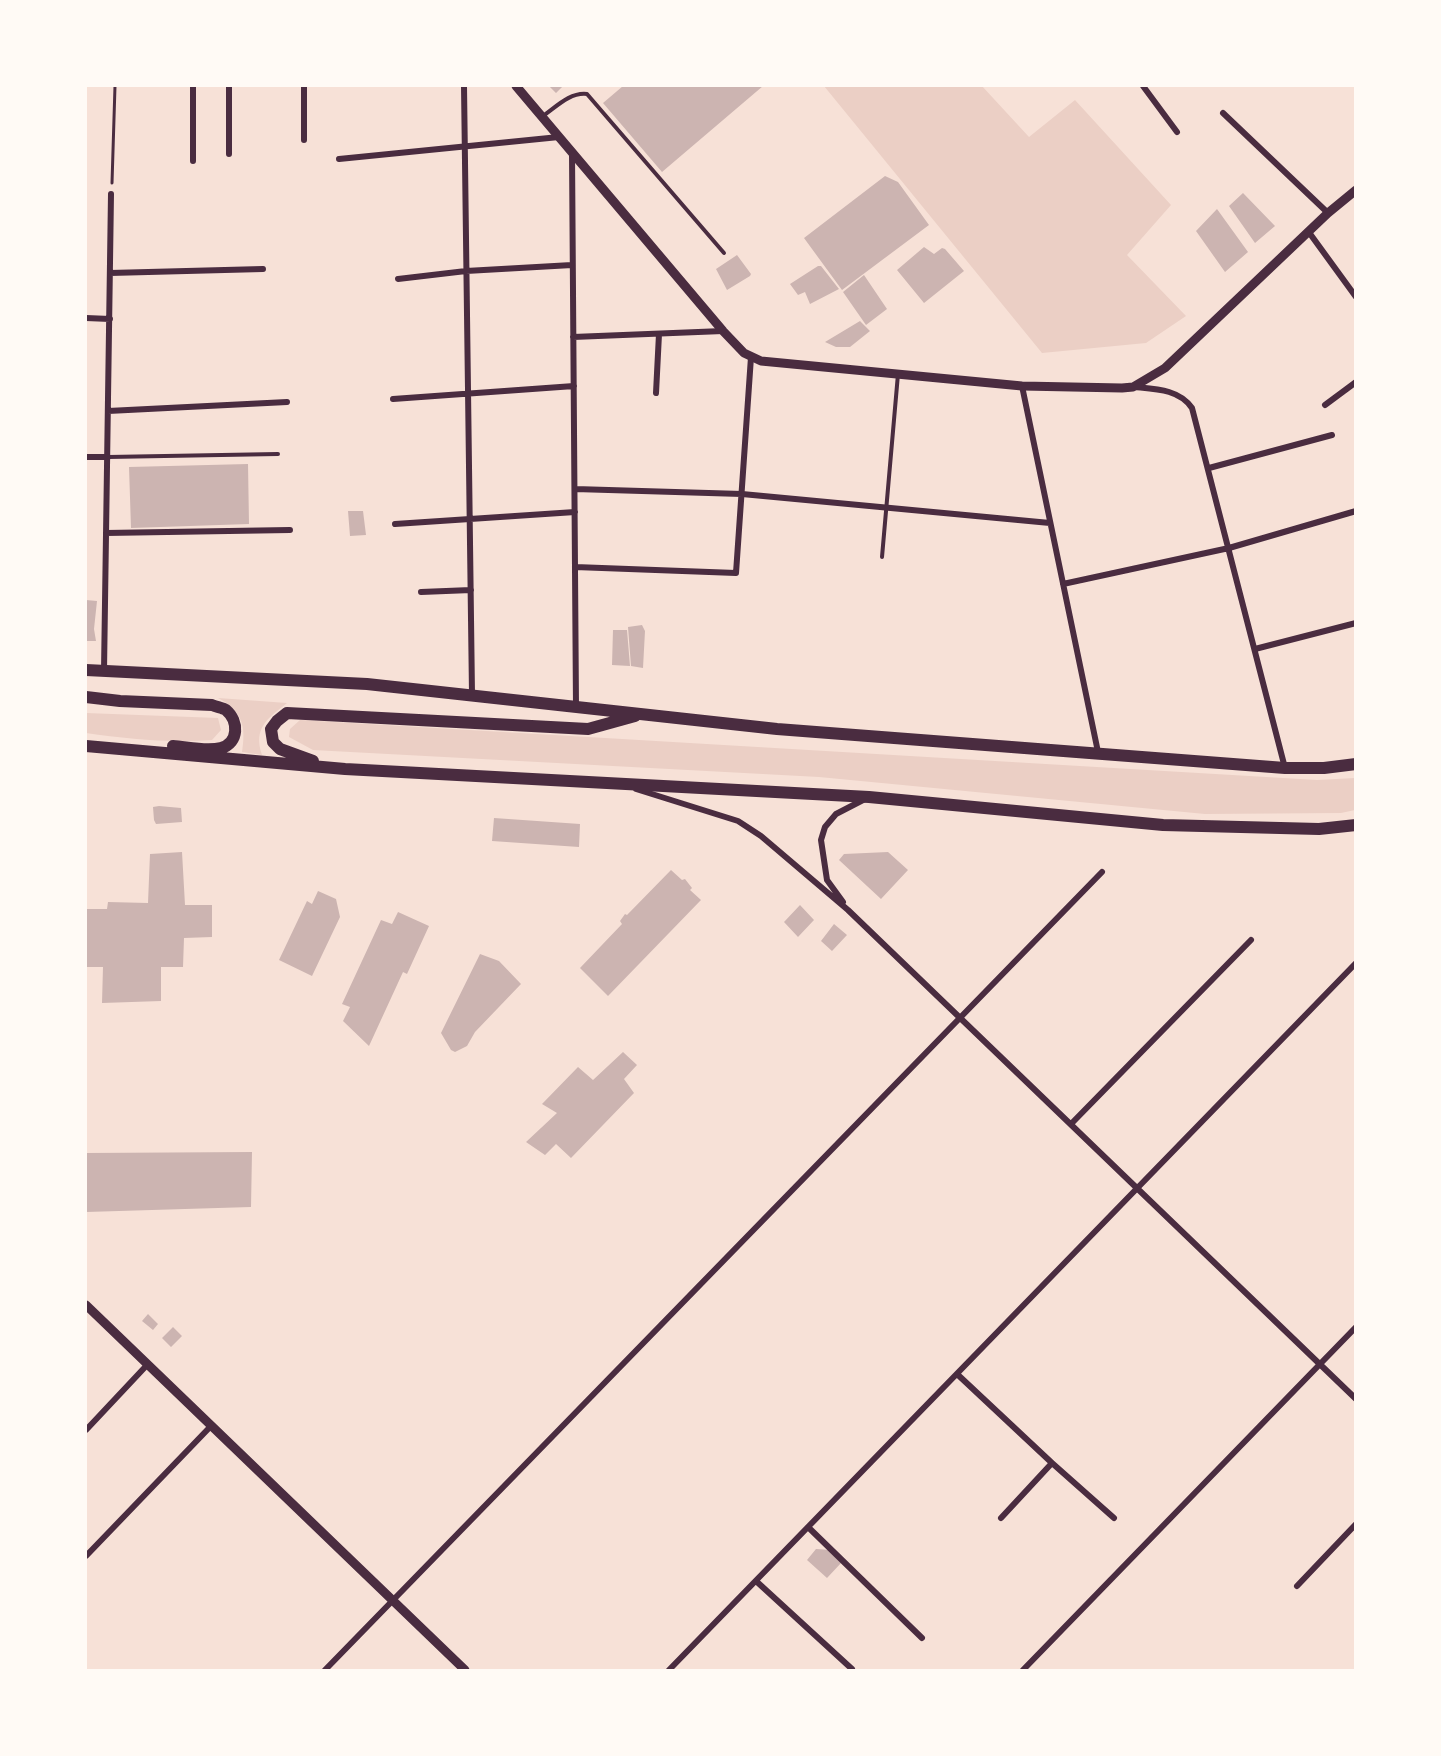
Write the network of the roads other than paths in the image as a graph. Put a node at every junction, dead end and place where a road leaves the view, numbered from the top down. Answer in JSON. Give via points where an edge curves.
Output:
{"nodes":[{"id":1,"x":193,"y":86,"type":"edge"},
{"id":2,"x":229,"y":86,"type":"edge"},
{"id":3,"x":304,"y":86,"type":"edge"},
{"id":4,"x":464,"y":86,"type":"edge"},
{"id":5,"x":516,"y":86,"type":"edge"},
{"id":6,"x":1146,"y":87,"type":"edge"},
{"id":7,"x":1223,"y":113,"type":"dead end"},
{"id":8,"x":542,"y":117,"type":"junction"},
{"id":9,"x":1177,"y":132,"type":"dead end"},
{"id":10,"x":559,"y":137,"type":"junction"},
{"id":11,"x":304,"y":140,"type":"dead end"},
{"id":12,"x":465,"y":146,"type":"junction"},
{"id":13,"x":572,"y":150,"type":"junction"},
{"id":14,"x":229,"y":154,"type":"dead end"},
{"id":15,"x":339,"y":159,"type":"dead end"},
{"id":16,"x":193,"y":161,"type":"dead end"},
{"id":17,"x":1356,"y":190,"type":"edge"},
{"id":18,"x":111,"y":194,"type":"road end"},
{"id":19,"x":1328,"y":213,"type":"junction"},
{"id":20,"x":1308,"y":231,"type":"junction"},
{"id":21,"x":724,"y":253,"type":"dead end"},
{"id":22,"x":572,"y":265,"type":"junction"},
{"id":23,"x":263,"y":269,"type":"dead end"},
{"id":24,"x":466,"y":271,"type":"junction"},
{"id":25,"x":110,"y":273,"type":"junction"},
{"id":26,"x":398,"y":279,"type":"dead end"},
{"id":27,"x":1356,"y":297,"type":"edge"},
{"id":28,"x":86,"y":318,"type":"edge"},
{"id":29,"x":110,"y":319,"type":"junction"},
{"id":30,"x":723,"y":331,"type":"junction"},
{"id":31,"x":660,"y":334,"type":"junction"},
{"id":32,"x":573,"y":337,"type":"junction"},
{"id":33,"x":751,"y":357,"type":"junction"},
{"id":34,"x":898,"y":373,"type":"junction"},
{"id":35,"x":1356,"y":382,"type":"edge"},
{"id":36,"x":574,"y":386,"type":"junction"},
{"id":37,"x":1022,"y":386,"type":"junction"},
{"id":38,"x":1133,"y":387,"type":"junction"},
{"id":39,"x":468,"y":393,"type":"junction"},
{"id":40,"x":656,"y":393,"type":"dead end"},
{"id":41,"x":393,"y":399,"type":"dead end"},
{"id":42,"x":288,"y":402,"type":"dead end"},
{"id":43,"x":1324,"y":405,"type":"dead end"},
{"id":44,"x":108,"y":411,"type":"junction"},
{"id":45,"x":1332,"y":435,"type":"dead end"},
{"id":46,"x":278,"y":454,"type":"dead end"},
{"id":47,"x":86,"y":457,"type":"edge"},
{"id":48,"x":108,"y":458,"type":"junction"},
{"id":49,"x":1209,"y":468,"type":"junction"},
{"id":50,"x":575,"y":489,"type":"junction"},
{"id":51,"x":742,"y":494,"type":"junction"},
{"id":52,"x":887,"y":508,"type":"junction"},
{"id":53,"x":1356,"y":511,"type":"edge"},
{"id":54,"x":575,"y":512,"type":"junction"},
{"id":55,"x":470,"y":518,"type":"junction"},
{"id":56,"x":1050,"y":523,"type":"junction"},
{"id":57,"x":395,"y":524,"type":"dead end"},
{"id":58,"x":290,"y":530,"type":"dead end"},
{"id":59,"x":106,"y":533,"type":"junction"},
{"id":60,"x":1229,"y":548,"type":"junction"},
{"id":61,"x":882,"y":557,"type":"dead end"},
{"id":62,"x":575,"y":567,"type":"junction"},
{"id":63,"x":1063,"y":584,"type":"junction"},
{"id":64,"x":471,"y":590,"type":"junction"},
{"id":65,"x":421,"y":592,"type":"dead end"},
{"id":66,"x":1356,"y":622,"type":"edge"},
{"id":67,"x":1255,"y":649,"type":"junction"},
{"id":68,"x":86,"y":670,"type":"edge"},
{"id":69,"x":104,"y":671,"type":"junction"},
{"id":70,"x":472,"y":694,"type":"junction"},
{"id":71,"x":86,"y":698,"type":"edge"},
{"id":72,"x":576,"y":707,"type":"junction"},
{"id":73,"x":642,"y":714,"type":"junction"},
{"id":74,"x":90,"y":748,"type":"edge"},
{"id":75,"x":133,"y":750,"type":"junction"},
{"id":76,"x":1098,"y":752,"type":"junction"},
{"id":77,"x":1356,"y":764,"type":"edge"},
{"id":78,"x":1285,"y":768,"type":"junction"},
{"id":79,"x":345,"y":769,"type":"junction"},
{"id":80,"x":621,"y":785,"type":"junction"},
{"id":81,"x":869,"y":797,"type":"junction"},
{"id":82,"x":1356,"y":825,"type":"edge"},
{"id":83,"x":1102,"y":872,"type":"dead end"},
{"id":84,"x":848,"y":910,"type":"junction"},
{"id":85,"x":1251,"y":940,"type":"dead end"},
{"id":86,"x":1356,"y":963,"type":"edge"},
{"id":87,"x":960,"y":1018,"type":"junction"},
{"id":88,"x":1071,"y":1124,"type":"junction"},
{"id":89,"x":1137,"y":1188,"type":"junction"},
{"id":90,"x":86,"y":1305,"type":"edge"},
{"id":91,"x":1356,"y":1327,"type":"edge"},
{"id":92,"x":1320,"y":1364,"type":"junction"},
{"id":93,"x":147,"y":1365,"type":"junction"},
{"id":94,"x":957,"y":1374,"type":"junction"},
{"id":95,"x":1356,"y":1399,"type":"edge"},
{"id":96,"x":211,"y":1426,"type":"junction"},
{"id":97,"x":86,"y":1430,"type":"edge"},
{"id":98,"x":1052,"y":1463,"type":"junction"},
{"id":99,"x":1001,"y":1518,"type":"dead end"},
{"id":100,"x":1114,"y":1518,"type":"dead end"},
{"id":101,"x":1356,"y":1524,"type":"edge"},
{"id":102,"x":808,"y":1527,"type":"junction"},
{"id":103,"x":86,"y":1556,"type":"edge"},
{"id":104,"x":756,"y":1581,"type":"junction"},
{"id":105,"x":1297,"y":1586,"type":"dead end"},
{"id":106,"x":393,"y":1601,"type":"junction"},
{"id":107,"x":922,"y":1638,"type":"dead end"},
{"id":108,"x":852,"y":1669,"type":"edge"},
{"id":109,"x":326,"y":1671,"type":"edge"},
{"id":110,"x":465,"y":1671,"type":"edge"},
{"id":111,"x":669,"y":1671,"type":"edge"},
{"id":112,"x":1023,"y":1671,"type":"edge"}],
"edges":[{"from":1,"to":16,"type":"street"},
{"from":2,"to":14,"type":"street"},
{"from":3,"to":11,"type":"street"},
{"from":4,"to":12,"type":"street"},
{"from":5,"to":8,"type":"street"},
{"from":6,"to":9,"type":"street"},
{"from":7,"to":19,"type":"street"},
{"from":8,"to":10,"type":"street"},
{"from":8,"to":21,"type":"lane","via":[[571,96],[587,94]]},
{"from":10,"to":12,"type":"street"},
{"from":10,"to":13,"type":"street"},
{"from":12,"to":15,"type":"street"},
{"from":12,"to":24,"type":"street"},
{"from":13,"to":22,"type":"street"},
{"from":13,"to":30,"type":"street"},
{"from":17,"to":19,"type":"street"},
{"from":18,"to":25,"type":"street"},
{"from":19,"to":20,"type":"street"},
{"from":20,"to":27,"type":"street"},
{"from":20,"to":38,"type":"street","via":[[1165,368]]},
{"from":22,"to":24,"type":"street"},
{"from":22,"to":32,"type":"street"},
{"from":23,"to":25,"type":"street"},
{"from":24,"to":26,"type":"street"},
{"from":24,"to":39,"type":"street"},
{"from":25,"to":29,"type":"street"},
{"from":28,"to":29,"type":"street"},
{"from":29,"to":44,"type":"street"},
{"from":30,"to":31,"type":"street"},
{"from":30,"to":33,"type":"street"},
{"from":31,"to":32,"type":"street"},
{"from":31,"to":40,"type":"street"},
{"from":32,"to":36,"type":"street"},
{"from":33,"to":34,"type":"street"},
{"from":33,"to":51,"type":"street"},
{"from":34,"to":37,"type":"street"},
{"from":34,"to":52,"type":"lane"},
{"from":35,"to":43,"type":"street"},
{"from":36,"to":39,"type":"street"},
{"from":36,"to":50,"type":"street"},
{"from":37,"to":38,"type":"street"},
{"from":37,"to":56,"type":"street"},
{"from":38,"to":49,"type":"street","via":[[1162,390],[1187,401]]},
{"from":39,"to":41,"type":"street"},
{"from":39,"to":55,"type":"street"},
{"from":42,"to":44,"type":"street"},
{"from":44,"to":48,"type":"street"},
{"from":45,"to":49,"type":"street"},
{"from":46,"to":48,"type":"lane"},
{"from":47,"to":48,"type":"street"},
{"from":48,"to":59,"type":"street"},
{"from":49,"to":60,"type":"street"},
{"from":50,"to":51,"type":"street"},
{"from":50,"to":54,"type":"street"},
{"from":51,"to":52,"type":"street"},
{"from":51,"to":62,"type":"street","via":[[736,573]]},
{"from":52,"to":56,"type":"street"},
{"from":52,"to":61,"type":"lane"},
{"from":53,"to":60,"type":"street"},
{"from":54,"to":55,"type":"street"},
{"from":54,"to":62,"type":"street"},
{"from":55,"to":57,"type":"street"},
{"from":55,"to":64,"type":"street"},
{"from":56,"to":63,"type":"street"},
{"from":58,"to":59,"type":"street"},
{"from":59,"to":69,"type":"street"},
{"from":60,"to":63,"type":"street"},
{"from":60,"to":67,"type":"street"},
{"from":62,"to":72,"type":"street"},
{"from":63,"to":76,"type":"street"},
{"from":64,"to":65,"type":"street"},
{"from":64,"to":70,"type":"street"},
{"from":66,"to":67,"type":"street"},
{"from":67,"to":78,"type":"street"},
{"from":68,"to":69,"type":"main road"},
{"from":69,"to":70,"type":"main road","via":[[368,684]]},
{"from":70,"to":72,"type":"main road"},
{"from":71,"to":75,"type":"main road","via":[[212,705],[226,710],[234,722],[236,732],[230,744],[220,748],[155,745]]},
{"from":72,"to":73,"type":"main road"},
{"from":73,"to":76,"type":"main road","via":[[777,729]]},
{"from":73,"to":79,"type":"main road","via":[[588,729],[287,713],[271,729],[273,742],[280,749],[299,758]]},
{"from":74,"to":75,"type":"main road"},
{"from":75,"to":79,"type":"main road"},
{"from":76,"to":78,"type":"main road"},
{"from":77,"to":78,"type":"main road"},
{"from":79,"to":80,"type":"main road"},
{"from":80,"to":81,"type":"main road"},
{"from":80,"to":84,"type":"street","via":[[738,821]]},
{"from":81,"to":82,"type":"main road","via":[[1163,825],[1319,829]]},
{"from":81,"to":84,"type":"street","via":[[836,814],[825,826],[821,840],[827,880]]},
{"from":83,"to":87,"type":"street"},
{"from":84,"to":87,"type":"street"},
{"from":85,"to":88,"type":"street"},
{"from":86,"to":89,"type":"street"},
{"from":87,"to":88,"type":"street"},
{"from":87,"to":106,"type":"street"},
{"from":88,"to":89,"type":"street"},
{"from":89,"to":92,"type":"street"},
{"from":89,"to":94,"type":"street"},
{"from":90,"to":93,"type":"street"},
{"from":91,"to":92,"type":"street"},
{"from":92,"to":95,"type":"street"},
{"from":92,"to":112,"type":"street"},
{"from":93,"to":96,"type":"street"},
{"from":93,"to":97,"type":"street"},
{"from":94,"to":98,"type":"street"},
{"from":94,"to":102,"type":"street"},
{"from":96,"to":103,"type":"street"},
{"from":96,"to":106,"type":"street"},
{"from":98,"to":99,"type":"street"},
{"from":98,"to":100,"type":"street"},
{"from":101,"to":105,"type":"street"},
{"from":102,"to":104,"type":"street"},
{"from":102,"to":107,"type":"street"},
{"from":104,"to":108,"type":"street"},
{"from":104,"to":111,"type":"street"},
{"from":106,"to":109,"type":"street"},
{"from":106,"to":110,"type":"street"}]}
